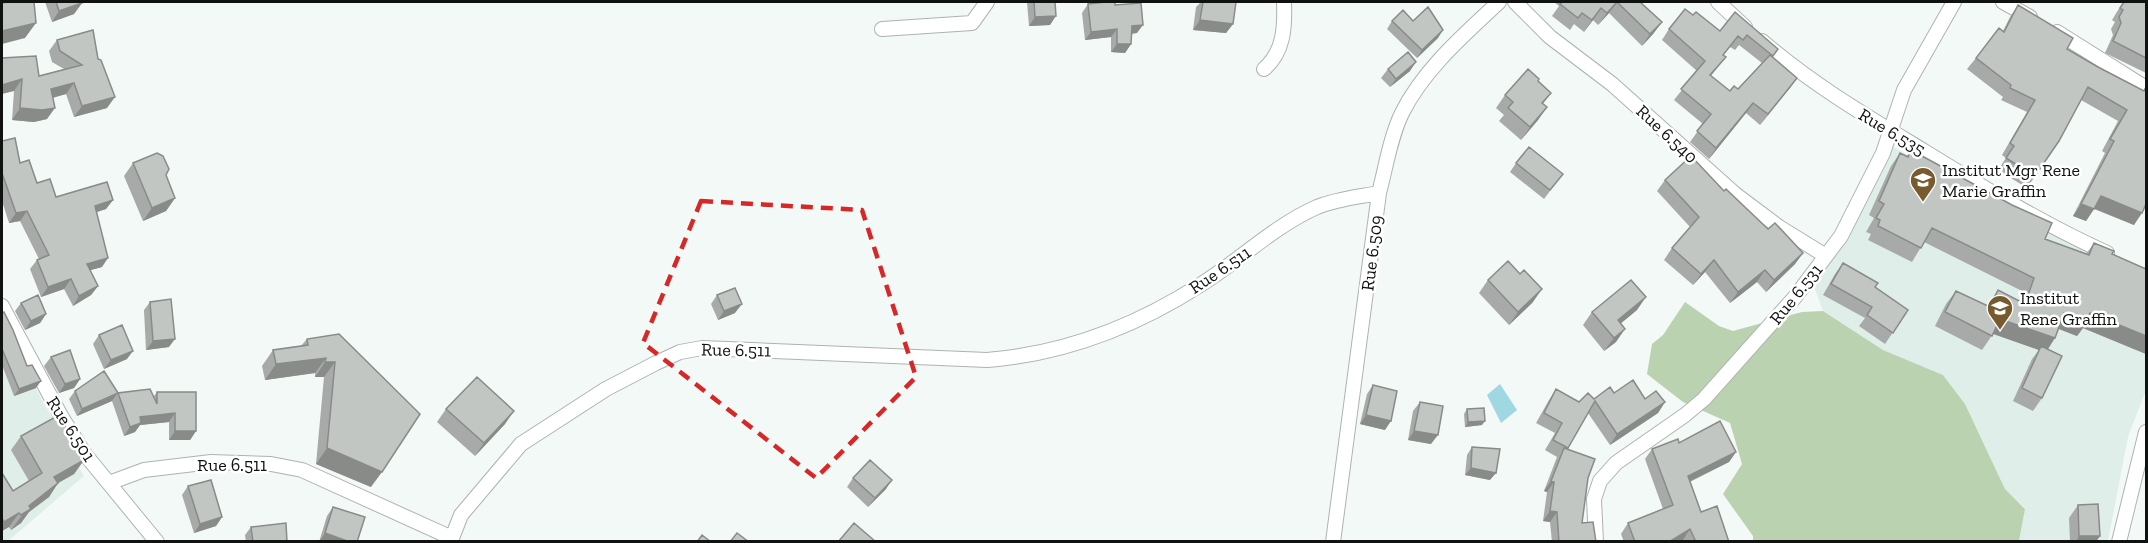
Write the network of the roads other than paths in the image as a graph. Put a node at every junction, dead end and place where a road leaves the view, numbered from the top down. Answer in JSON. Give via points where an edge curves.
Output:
{"nodes":[{"id":1,"x":987,"y":2,"type":"edge"},
{"id":2,"x":1284,"y":2,"type":"edge"},
{"id":3,"x":1499,"y":2,"type":"edge"},
{"id":4,"x":1515,"y":2,"type":"edge"},
{"id":5,"x":1718,"y":2,"type":"edge"},
{"id":6,"x":1954,"y":2,"type":"edge"},
{"id":7,"x":2003,"y":2,"type":"edge"},
{"id":8,"x":882,"y":29,"type":"dead end"},
{"id":9,"x":1264,"y":69,"type":"dead end"},
{"id":10,"x":2146,"y":88,"type":"edge"},
{"id":11,"x":1891,"y":131,"type":"junction"},
{"id":12,"x":1379,"y":193,"type":"junction"},
{"id":13,"x":1826,"y":256,"type":"junction"},
{"id":14,"x":2116,"y":257,"type":"edge"},
{"id":15,"x":2,"y":306,"type":"edge"},
{"id":16,"x":2146,"y":432,"type":"edge"},
{"id":17,"x":109,"y":483,"type":"junction"},
{"id":18,"x":456,"y":540,"type":"edge"},
{"id":19,"x":157,"y":542,"type":"edge"},
{"id":20,"x":1333,"y":542,"type":"edge"},
{"id":21,"x":1596,"y":542,"type":"edge"},
{"id":22,"x":2119,"y":542,"type":"edge"}],
"edges":[{"from":1,"to":8,"type":"street","via":[[972,23]]},
{"from":2,"to":9,"type":"street","via":[[1285,21],[1278,53]]},
{"from":3,"to":12,"type":"street","name":"Rue 6.509","via":[[1415,91],[1401,115]]},
{"from":4,"to":13,"type":"street","name":"Rue 6.540","via":[[1550,38],[1612,84],[1735,194]]},
{"from":5,"to":11,"type":"street","name":"Rue 6.535","via":[[1802,75]]},
{"from":6,"to":11,"type":"street","name":"Rue 6.531","via":[[1904,90]]},
{"from":7,"to":10,"type":"street"},
{"from":11,"to":13,"type":"street","name":"Rue 6.531","via":[[1873,175]]},
{"from":11,"to":14,"type":"street","name":"Rue 6.535","via":[[2024,213]]},
{"from":12,"to":18,"type":"street","name":"Rue 6.511","via":[[1344,199],[1296,218],[1200,286],[1139,319],[1021,358],[987,360],[702,348],[681,352],[606,389],[521,444],[462,515]]},
{"from":12,"to":20,"type":"street","name":"Rue 6.509"},
{"from":13,"to":21,"type":"street","name":"Rue 6.531","via":[[1796,297],[1704,399],[1616,463],[1600,481],[1594,499]]},
{"from":15,"to":17,"type":"street","name":"Rue 6.501","via":[[61,416]]},
{"from":16,"to":22,"type":"street"},
{"from":17,"to":18,"type":"street","name":"Rue 6.511","via":[[144,470],[211,462],[271,464],[302,470]]},
{"from":17,"to":19,"type":"street","name":"Rue 6.501"}]}
